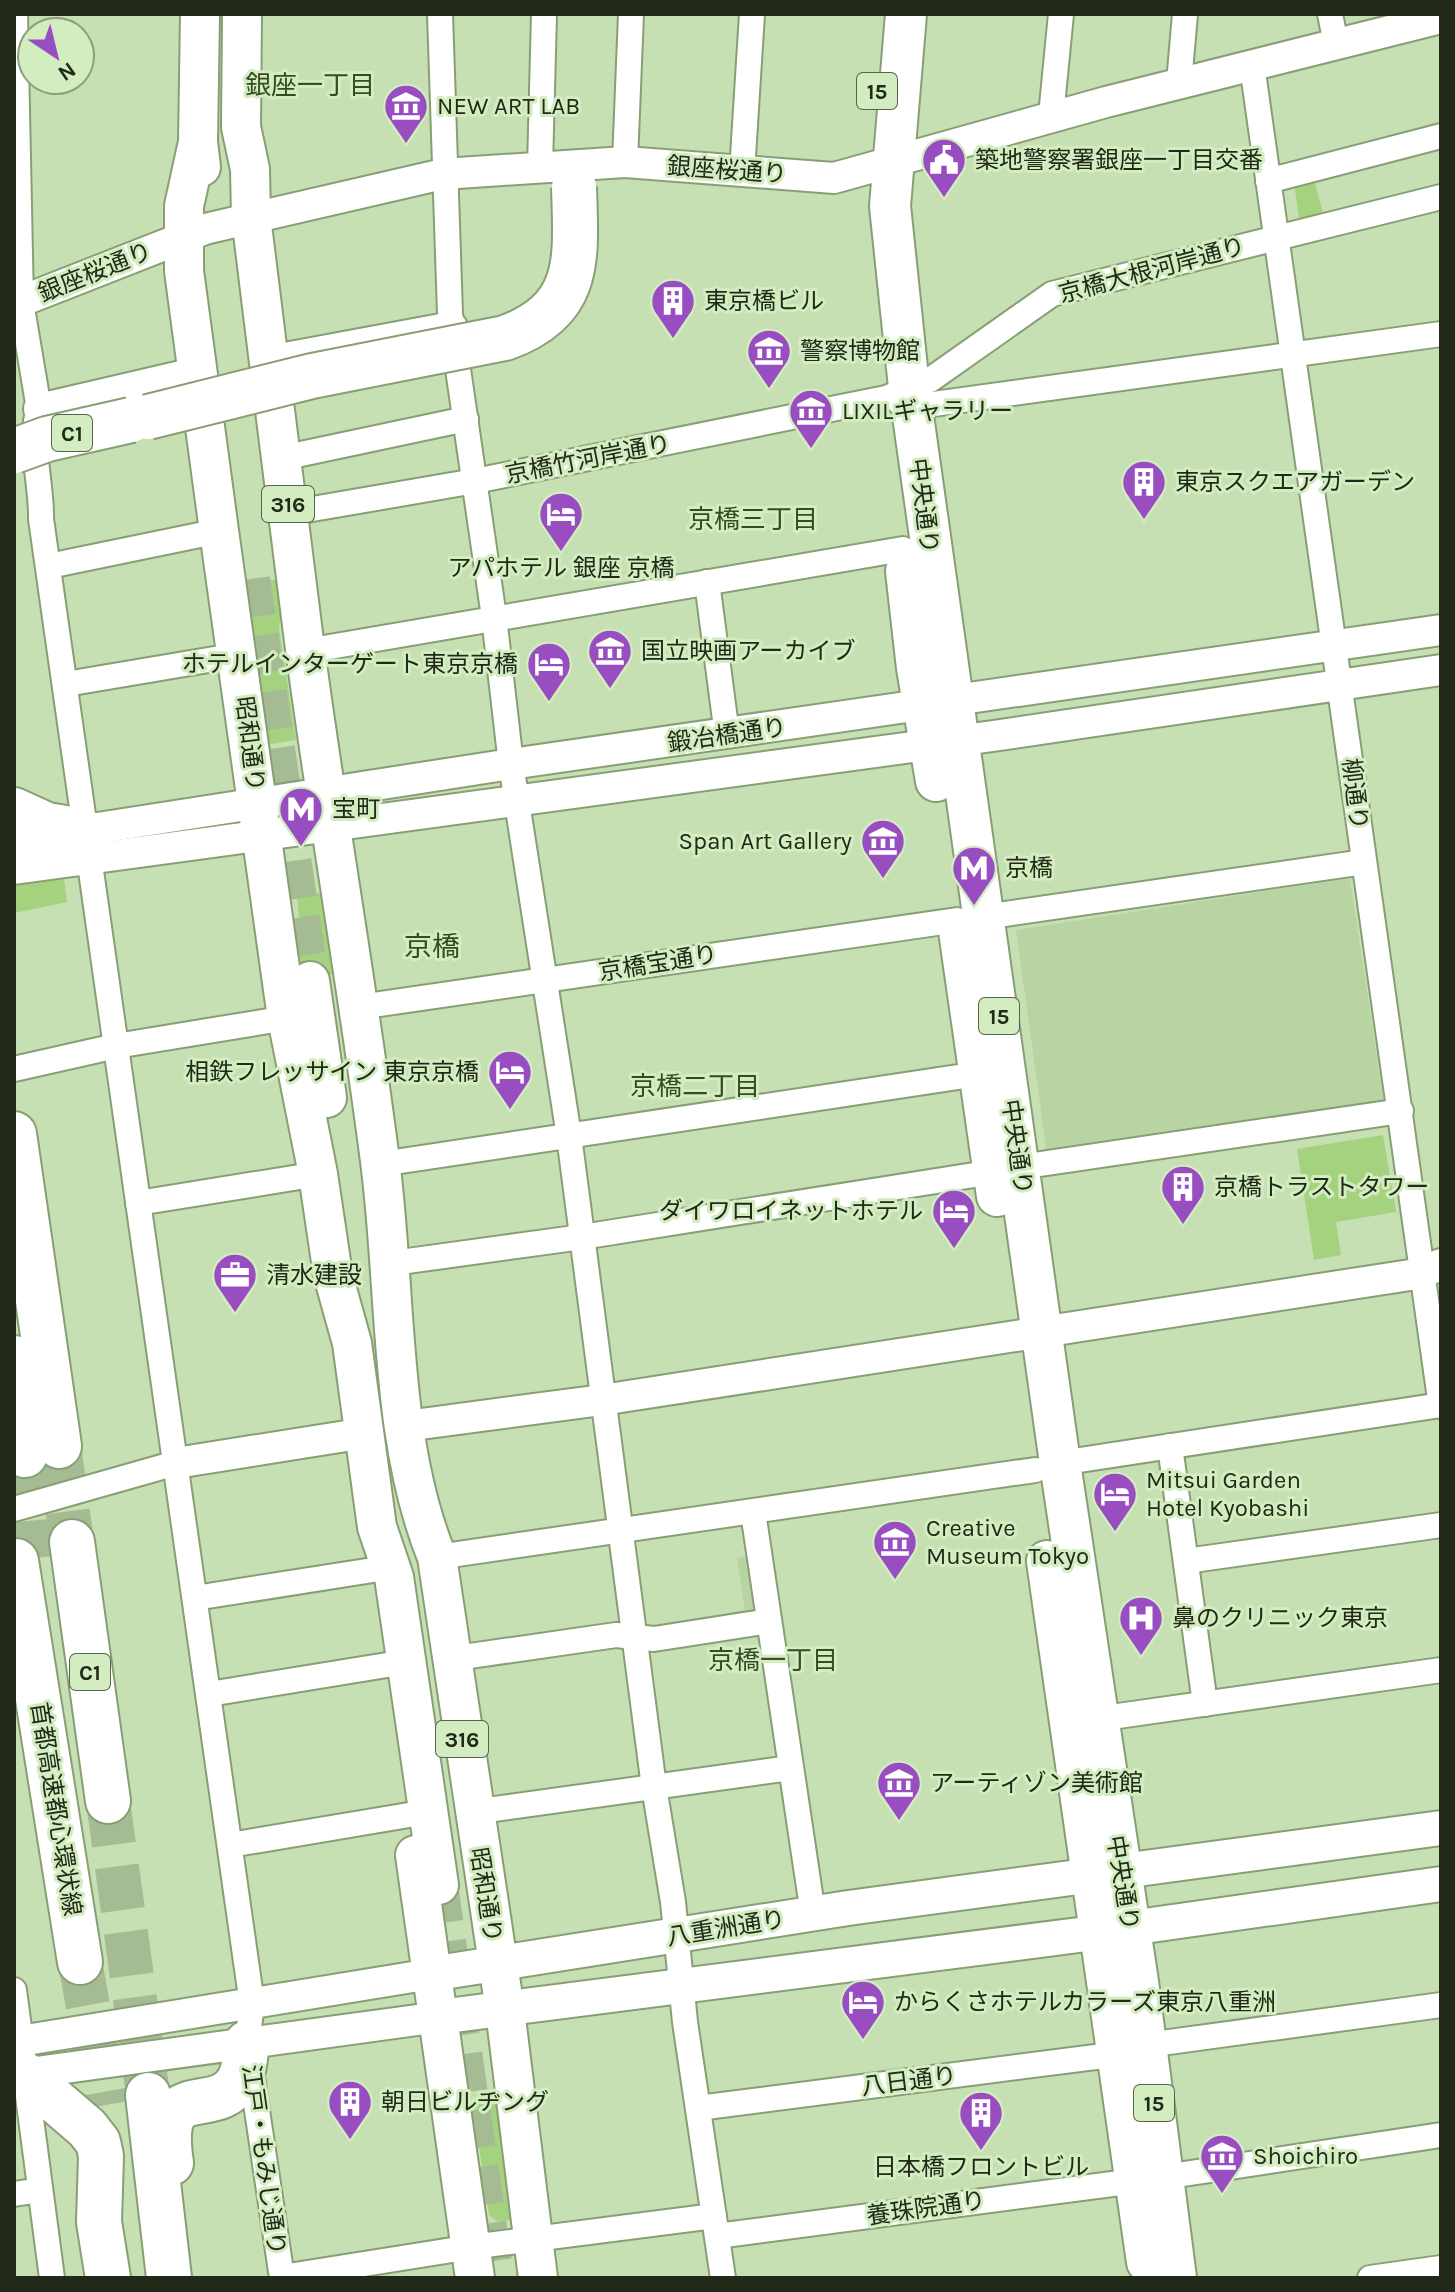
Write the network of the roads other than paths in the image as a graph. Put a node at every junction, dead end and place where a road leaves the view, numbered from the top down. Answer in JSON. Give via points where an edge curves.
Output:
{"nodes":[{"id":1,"x":15,"y":14,"type":"edge"},
{"id":2,"x":200,"y":14,"type":"edge"},
{"id":3,"x":242,"y":14,"type":"edge"},
{"id":4,"x":440,"y":14,"type":"edge"},
{"id":5,"x":544,"y":14,"type":"edge"},
{"id":6,"x":631,"y":14,"type":"edge"},
{"id":7,"x":752,"y":14,"type":"edge"},
{"id":8,"x":885,"y":14,"type":"edge"},
{"id":9,"x":906,"y":14,"type":"edge"},
{"id":10,"x":1061,"y":14,"type":"edge"},
{"id":11,"x":1185,"y":14,"type":"edge"},
{"id":12,"x":1330,"y":14,"type":"edge"},
{"id":13,"x":1441,"y":18,"type":"edge"},
{"id":14,"x":1336,"y":44,"type":"junction"},
{"id":15,"x":1252,"y":65,"type":"junction"},
{"id":16,"x":1179,"y":83,"type":"junction"},
{"id":17,"x":1051,"y":116,"type":"junction"},
{"id":18,"x":1441,"y":136,"type":"edge"},
{"id":19,"x":625,"y":162,"type":"junction"},
{"id":20,"x":881,"y":164,"type":"junction"},
{"id":21,"x":742,"y":172,"type":"junction"},
{"id":22,"x":562,"y":173,"type":"junction"},
{"id":23,"x":443,"y":174,"type":"junction"},
{"id":24,"x":1268,"y":181,"type":"junction"},
{"id":25,"x":1441,"y":197,"type":"edge"},
{"id":26,"x":217,"y":226,"type":"junction"},
{"id":27,"x":1276,"y":237,"type":"junction"},
{"id":28,"x":17,"y":303,"type":"edge"},
{"id":29,"x":452,"y":327,"type":"junction"},
{"id":30,"x":1441,"y":334,"type":"edge"},
{"id":31,"x":1292,"y":355,"type":"junction"},
{"id":32,"x":963,"y":358,"type":"junction"},
{"id":33,"x":269,"y":361,"type":"junction"},
{"id":34,"x":198,"y":372,"type":"junction"},
{"id":35,"x":902,"y":397,"type":"junction"},
{"id":36,"x":969,"y":398,"type":"junction"},
{"id":37,"x":39,"y":409,"type":"junction"},
{"id":38,"x":466,"y":419,"type":"junction"},
{"id":39,"x":14,"y":451,"type":"edge"},
{"id":40,"x":282,"y":458,"type":"junction"},
{"id":41,"x":475,"y":481,"type":"junction"},
{"id":42,"x":289,"y":513,"type":"junction"},
{"id":43,"x":219,"y":531,"type":"junction"},
{"id":44,"x":903,"y":549,"type":"junction"},
{"id":45,"x":49,"y":566,"type":"junction"},
{"id":46,"x":262,"y":577,"type":"tunnel mouth"},
{"id":47,"x":707,"y":582,"type":"junction"},
{"id":48,"x":494,"y":617,"type":"junction"},
{"id":49,"x":1441,"y":630,"type":"edge"},
{"id":50,"x":1334,"y":646,"type":"junction"},
{"id":51,"x":306,"y":651,"type":"junction"},
{"id":52,"x":238,"y":655,"type":"junction"},
{"id":53,"x":1441,"y":670,"type":"edge"},
{"id":54,"x":66,"y":684,"type":"junction"},
{"id":55,"x":1341,"y":684,"type":"junction"},
{"id":56,"x":940,"y":723,"type":"junction"},
{"id":57,"x":727,"y":735,"type":"junction"},
{"id":58,"x":511,"y":764,"type":"junction"},
{"id":59,"x":516,"y":799,"type":"junction"},
{"id":60,"x":330,"y":809,"type":"junction"},
{"id":61,"x":14,"y":810,"type":"edge"},
{"id":62,"x":260,"y":819,"type":"junction"},
{"id":63,"x":14,"y":841,"type":"edge"},
{"id":64,"x":86,"y":845,"type":"junction"},
{"id":65,"x":1364,"y":862,"type":"junction"},
{"id":66,"x":14,"y":869,"type":"edge"},
{"id":67,"x":971,"y":919,"type":"junction"},
{"id":68,"x":545,"y":980,"type":"junction"},
{"id":69,"x":359,"y":1007,"type":"junction"},
{"id":70,"x":287,"y":1018,"type":"junction"},
{"id":71,"x":116,"y":1046,"type":"junction"},
{"id":72,"x":23,"y":1068,"type":"edge"},
{"id":73,"x":978,"y":1074,"type":"junction"},
{"id":74,"x":1401,"y":1111,"type":"junction"},
{"id":75,"x":14,"y":1134,"type":"edge"},
{"id":76,"x":569,"y":1136,"type":"junction"},
{"id":77,"x":381,"y":1164,"type":"junction"},
{"id":78,"x":1006,"y":1169,"type":"junction"},
{"id":79,"x":318,"y":1174,"type":"junction"},
{"id":80,"x":138,"y":1203,"type":"junction"},
{"id":81,"x":582,"y":1237,"type":"junction"},
{"id":82,"x":393,"y":1263,"type":"junction"},
{"id":83,"x":1435,"y":1272,"type":"edge"},
{"id":84,"x":390,"y":1306,"type":"junction"},
{"id":85,"x":1029,"y":1332,"type":"junction"},
{"id":86,"x":352,"y":1343,"type":"junction"},
{"id":87,"x":14,"y":1358,"type":"edge"},
{"id":88,"x":602,"y":1400,"type":"junction"},
{"id":89,"x":1441,"y":1406,"type":"edge"},
{"id":90,"x":406,"y":1426,"type":"junction"},
{"id":91,"x":365,"y":1433,"type":"junction"},
{"id":92,"x":1170,"y":1446,"type":"junction"},
{"id":93,"x":176,"y":1463,"type":"junction"},
{"id":94,"x":1047,"y":1466,"type":"junction"},
{"id":95,"x":14,"y":1509,"type":"edge"},
{"id":96,"x":753,"y":1512,"type":"junction"},
{"id":97,"x":420,"y":1516,"type":"junction"},
{"id":98,"x":1441,"y":1525,"type":"edge"},
{"id":99,"x":377,"y":1527,"type":"junction"},
{"id":100,"x":622,"y":1532,"type":"junction"},
{"id":101,"x":437,"y":1557,"type":"junction"},
{"id":102,"x":1186,"y":1561,"type":"junction"},
{"id":103,"x":373,"y":1570,"type":"junction"},
{"id":104,"x":195,"y":1598,"type":"junction"},
{"id":105,"x":769,"y":1621,"type":"junction"},
{"id":106,"x":635,"y":1636,"type":"junction"},
{"id":107,"x":449,"y":1659,"type":"junction"},
{"id":108,"x":387,"y":1665,"type":"junction"},
{"id":109,"x":1441,"y":1670,"type":"edge"},
{"id":110,"x":209,"y":1694,"type":"junction"},
{"id":111,"x":1205,"y":1704,"type":"junction"},
{"id":112,"x":1097,"y":1719,"type":"junction"},
{"id":113,"x":790,"y":1768,"type":"junction"},
{"id":114,"x":654,"y":1787,"type":"junction"},
{"id":115,"x":108,"y":1801,"type":"tunnel mouth"},
{"id":116,"x":473,"y":1812,"type":"junction"},
{"id":117,"x":409,"y":1815,"type":"junction"},
{"id":118,"x":1441,"y":1828,"type":"edge"},
{"id":119,"x":230,"y":1845,"type":"junction"},
{"id":120,"x":1108,"y":1875,"type":"junction"},
{"id":121,"x":1441,"y":1884,"type":"edge"},
{"id":122,"x":813,"y":1914,"type":"junction"},
{"id":123,"x":1116,"y":1930,"type":"junction"},
{"id":124,"x":676,"y":1936,"type":"junction"},
{"id":125,"x":80,"y":1962,"type":"tunnel mouth"},
{"id":126,"x":498,"y":1965,"type":"junction"},
{"id":127,"x":431,"y":1974,"type":"junction"},
{"id":128,"x":681,"y":1985,"type":"junction"},
{"id":129,"x":14,"y":1990,"type":"edge"},
{"id":130,"x":1441,"y":2005,"type":"edge"},
{"id":131,"x":505,"y":2010,"type":"junction"},
{"id":132,"x":439,"y":2017,"type":"junction"},
{"id":133,"x":249,"y":2024,"type":"junction"},
{"id":134,"x":1133,"y":2049,"type":"junction"},
{"id":135,"x":18,"y":2058,"type":"edge"},
{"id":136,"x":148,"y":2095,"type":"tunnel mouth"},
{"id":137,"x":106,"y":2105,"type":"tunnel mouth"},
{"id":138,"x":698,"y":2108,"type":"junction"},
{"id":139,"x":1441,"y":2135,"type":"edge"},
{"id":140,"x":171,"y":2163,"type":"dead end"},
{"id":141,"x":1150,"y":2179,"type":"junction"},
{"id":142,"x":40,"y":2190,"type":"junction"},
{"id":143,"x":14,"y":2194,"type":"edge"},
{"id":144,"x":180,"y":2220,"type":"dead end"},
{"id":145,"x":715,"y":2226,"type":"junction"},
{"id":146,"x":505,"y":2266,"type":"edge"},
{"id":147,"x":1441,"y":2268,"type":"edge"},
{"id":148,"x":52,"y":2278,"type":"edge"},
{"id":149,"x":108,"y":2278,"type":"edge"},
{"id":150,"x":133,"y":2278,"type":"edge"},
{"id":151,"x":169,"y":2278,"type":"edge"},
{"id":152,"x":193,"y":2278,"type":"edge"},
{"id":153,"x":282,"y":2278,"type":"edge"},
{"id":154,"x":723,"y":2278,"type":"edge"},
{"id":155,"x":1149,"y":2278,"type":"edge"},
{"id":156,"x":1176,"y":2278,"type":"edge"},
{"id":157,"x":1370,"y":2278,"type":"edge"}],
"edges":[{"from":1,"to":28,"type":"street","name":"江戸・もみじ通り"},
{"from":2,"to":26,"type":"main road","name":"昭和通り","number":"316","via":[[198,142]]},
{"from":3,"to":26,"type":"main road","name":"昭和通り","number":"316","via":[[241,127],[250,169]]},
{"from":4,"to":23,"type":"street"},
{"from":5,"to":22,"type":"street"},
{"from":6,"to":19,"type":"street"},
{"from":7,"to":21,"type":"street"},
{"from":8,"to":20,"type":"highway","name":"中央通り","number":"15"},
{"from":9,"to":20,"type":"highway","name":"中央通り","number":"15"},
{"from":10,"to":17,"type":"street"},
{"from":11,"to":16,"type":"street"},
{"from":12,"to":14,"type":"street"},
{"from":13,"to":14,"type":"street","name":"銀座桜通り"},
{"from":14,"to":15,"type":"street","name":"銀座桜通り"},
{"from":15,"to":16,"type":"street","name":"銀座桜通り"},
{"from":15,"to":24,"type":"street","name":"柳通り"},
{"from":16,"to":17,"type":"street","name":"銀座桜通り"},
{"from":17,"to":20,"type":"street","name":"銀座桜通り"},
{"from":18,"to":24,"type":"street"},
{"from":19,"to":21,"type":"street","name":"銀座桜通り"},
{"from":19,"to":22,"type":"street","name":"銀座桜通り"},
{"from":20,"to":21,"type":"street","name":"銀座桜通り","via":[[834,178]]},
{"from":20,"to":35,"type":"highway","name":"中央通り","number":"15","via":[[866,210]]},
{"from":22,"to":23,"type":"street","name":"銀座桜通り"},
{"from":22,"to":39,"type":"highway","number":"C1","bridge":true,"via":[[574,265],[568,288],[548,316],[527,330],[312,376]]},
{"from":23,"to":26,"type":"street","name":"銀座桜通り"},
{"from":23,"to":29,"type":"street"},
{"from":24,"to":27,"type":"street","name":"柳通り"},
{"from":25,"to":27,"type":"street","name":"京橋大根河岸通り"},
{"from":26,"to":28,"type":"street","name":"銀座桜通り"},
{"from":26,"to":33,"type":"main road","name":"昭和通り","number":"316"},
{"from":26,"to":34,"type":"main road","name":"昭和通り","number":"316"},
{"from":26,"to":46,"type":"main road","name":"昭和通り","number":"316"},
{"from":27,"to":31,"type":"street","name":"柳通り"},
{"from":27,"to":32,"type":"street","name":"京橋大根河岸通り","via":[[1052,294]]},
{"from":28,"to":37,"type":"street","name":"江戸・もみじ通り"},
{"from":29,"to":33,"type":"street"},
{"from":29,"to":38,"type":"street"},
{"from":30,"to":31,"type":"street"},
{"from":31,"to":36,"type":"street"},
{"from":31,"to":50,"type":"street","name":"柳通り"},
{"from":32,"to":35,"type":"street","name":"京橋大根河岸通り"},
{"from":32,"to":36,"type":"street","via":[[952,386]]},
{"from":33,"to":40,"type":"main road","name":"昭和通り","number":"316"},
{"from":34,"to":37,"type":"street"},
{"from":34,"to":43,"type":"main road","name":"昭和通り","number":"316"},
{"from":35,"to":36,"type":"street"},
{"from":35,"to":41,"type":"street","name":"京橋竹河岸通り"},
{"from":35,"to":44,"type":"highway","name":"中央通り","number":"15"},
{"from":35,"to":56,"type":"highway","name":"中央通り","number":"15"},
{"from":37,"to":45,"type":"street","name":"江戸・もみじ通り","via":[[34,423]]},
{"from":38,"to":40,"type":"street"},
{"from":38,"to":41,"type":"street"},
{"from":40,"to":42,"type":"main road","name":"昭和通り","number":"316"},
{"from":41,"to":42,"type":"street","name":"京橋竹河岸通り"},
{"from":41,"to":48,"type":"street"},
{"from":42,"to":51,"type":"main road","name":"昭和通り","number":"316"},
{"from":43,"to":45,"type":"street"},
{"from":43,"to":52,"type":"main road","name":"昭和通り","number":"316"},
{"from":44,"to":47,"type":"street"},
{"from":44,"to":56,"type":"highway","name":"中央通り","number":"15"},
{"from":45,"to":54,"type":"street","name":"江戸・もみじ通り"},
{"from":47,"to":48,"type":"street"},
{"from":47,"to":57,"type":"street"},
{"from":48,"to":51,"type":"street"},
{"from":48,"to":58,"type":"street"},
{"from":49,"to":50,"type":"street","name":"鍛冶橋通り"},
{"from":50,"to":55,"type":"street","name":"柳通り"},
{"from":50,"to":56,"type":"street","name":"鍛冶橋通り"},
{"from":51,"to":60,"type":"main road","name":"昭和通り","number":"316"},
{"from":52,"to":54,"type":"street"},
{"from":52,"to":62,"type":"main road","name":"昭和通り","number":"316"},
{"from":53,"to":55,"type":"street","name":"鍛冶橋通り"},
{"from":54,"to":64,"type":"street","name":"江戸・もみじ通り"},
{"from":55,"to":56,"type":"street","name":"鍛冶橋通り"},
{"from":55,"to":65,"type":"street","name":"柳通り"},
{"from":56,"to":57,"type":"street","name":"鍛冶橋通り"},
{"from":56,"to":59,"type":"street","name":"鍛冶橋通り"},
{"from":56,"to":67,"type":"highway","name":"中央通り","number":"15"},
{"from":57,"to":58,"type":"street","name":"鍛冶橋通り"},
{"from":58,"to":59,"type":"street"},
{"from":58,"to":60,"type":"street","name":"鍛冶橋通り"},
{"from":59,"to":60,"type":"street","name":"鍛冶橋通り"},
{"from":59,"to":68,"type":"street"},
{"from":60,"to":62,"type":"street","name":"鍛冶橋通り"},
{"from":60,"to":69,"type":"main road","name":"昭和通り","number":"316"},
{"from":61,"to":64,"type":"highway"},
{"from":62,"to":64,"type":"street","name":"鍛冶橋通り"},
{"from":62,"to":70,"type":"main road","name":"昭和通り","number":"316"},
{"from":63,"to":64,"type":"street","name":"鍛冶橋通り"},
{"from":64,"to":66,"type":"street","name":"鍛冶橋通り"},
{"from":64,"to":71,"type":"street","name":"江戸・もみじ通り"},
{"from":65,"to":67,"type":"street","name":"京橋宝通り"},
{"from":65,"to":74,"type":"street","name":"柳通り"},
{"from":67,"to":68,"type":"street","name":"京橋宝通り"},
{"from":67,"to":73,"type":"highway","name":"中央通り","number":"15"},
{"from":67,"to":78,"type":"highway","name":"中央通り","number":"15"},
{"from":68,"to":69,"type":"street","name":"京橋宝通り"},
{"from":68,"to":76,"type":"street"},
{"from":69,"to":77,"type":"main road","name":"昭和通り","number":"316"},
{"from":70,"to":71,"type":"street"},
{"from":70,"to":79,"type":"main road","name":"昭和通り","number":"316"},
{"from":71,"to":72,"type":"street"},
{"from":71,"to":80,"type":"street","name":"江戸・もみじ通り"},
{"from":73,"to":76,"type":"street"},
{"from":73,"to":78,"type":"highway","name":"中央通り","number":"15"},
{"from":74,"to":78,"type":"street"},
{"from":74,"to":83,"type":"street","name":"柳通り"},
{"from":75,"to":87,"type":"highway","via":[[42,1451]]},
{"from":76,"to":77,"type":"street"},
{"from":76,"to":81,"type":"street"},
{"from":77,"to":82,"type":"main road","name":"昭和通り","number":"316"},
{"from":78,"to":81,"type":"street"},
{"from":78,"to":85,"type":"highway","name":"中央通り","number":"15"},
{"from":79,"to":80,"type":"street"},
{"from":79,"to":86,"type":"main road","name":"昭和通り","number":"316","via":[[333,1275]]},
{"from":80,"to":93,"type":"street","name":"江戸・もみじ通り"},
{"from":81,"to":82,"type":"street"},
{"from":81,"to":88,"type":"street"},
{"from":82,"to":84,"type":"main road","name":"昭和通り","number":"316"},
{"from":83,"to":85,"type":"street"},
{"from":83,"to":89,"type":"street","name":"柳通り"},
{"from":84,"to":86,"type":"main road","name":"昭和通り","number":"316","via":[[374,1268],[321,979],[353,1272]]},
{"from":84,"to":90,"type":"main road","name":"昭和通り","number":"316"},
{"from":85,"to":88,"type":"street"},
{"from":85,"to":94,"type":"highway","name":"中央通り","number":"15"},
{"from":86,"to":91,"type":"main road","name":"昭和通り","number":"316"},
{"from":88,"to":90,"type":"street"},
{"from":88,"to":100,"type":"street"},
{"from":89,"to":92,"type":"street"},
{"from":90,"to":97,"type":"main road","name":"昭和通り","number":"316"},
{"from":91,"to":93,"type":"street"},
{"from":91,"to":99,"type":"main road","name":"昭和通り","number":"316"},
{"from":92,"to":94,"type":"street"},
{"from":92,"to":102,"type":"street"},
{"from":93,"to":95,"type":"street"},
{"from":93,"to":104,"type":"street","name":"江戸・もみじ通り"},
{"from":94,"to":96,"type":"street"},
{"from":94,"to":112,"type":"highway","name":"中央通り","number":"15"},
{"from":94,"to":120,"type":"highway","name":"中央通り","number":"15"},
{"from":96,"to":100,"type":"street"},
{"from":96,"to":105,"type":"street"},
{"from":97,"to":99,"type":"main road","name":"昭和通り","number":"316","via":[[414,1569],[450,1883],[394,1577]]},
{"from":97,"to":101,"type":"main road","name":"昭和通り","number":"316"},
{"from":98,"to":102,"type":"street"},
{"from":99,"to":103,"type":"main road","name":"昭和通り","number":"316"},
{"from":100,"to":101,"type":"street"},
{"from":100,"to":106,"type":"street"},
{"from":101,"to":107,"type":"main road","name":"昭和通り","number":"316"},
{"from":102,"to":111,"type":"street"},
{"from":103,"to":104,"type":"street"},
{"from":103,"to":108,"type":"main road","name":"昭和通り","number":"316"},
{"from":104,"to":110,"type":"street","name":"江戸・もみじ通り"},
{"from":105,"to":106,"type":"street","via":[[654,1639]]},
{"from":105,"to":113,"type":"street"},
{"from":106,"to":107,"type":"street"},
{"from":106,"to":114,"type":"street"},
{"from":107,"to":116,"type":"main road","name":"昭和通り","number":"316"},
{"from":108,"to":110,"type":"street"},
{"from":108,"to":117,"type":"main road","name":"昭和通り","number":"316"},
{"from":109,"to":111,"type":"street"},
{"from":110,"to":119,"type":"street","name":"江戸・もみじ通り"},
{"from":111,"to":112,"type":"street"},
{"from":112,"to":120,"type":"highway","name":"中央通り","number":"15"},
{"from":113,"to":114,"type":"street"},
{"from":113,"to":122,"type":"street"},
{"from":114,"to":116,"type":"street"},
{"from":114,"to":124,"type":"street"},
{"from":115,"to":125,"type":"highway","name":"首都高速都心環状線","number":"C1","via":[[41,1554],[51,1770]]},
{"from":116,"to":126,"type":"main road","name":"昭和通り","number":"316"},
{"from":117,"to":119,"type":"street"},
{"from":117,"to":127,"type":"main road","name":"昭和通り","number":"316"},
{"from":118,"to":120,"type":"main road","name":"八重洲通り"},
{"from":119,"to":133,"type":"street","name":"江戸・もみじ通り"},
{"from":120,"to":122,"type":"main road","name":"八重洲通り"},
{"from":120,"to":123,"type":"highway","name":"中央通り","number":"15"},
{"from":121,"to":123,"type":"main road","name":"八重洲通り"},
{"from":122,"to":124,"type":"main road","name":"八重洲通り"},
{"from":123,"to":128,"type":"main road","name":"八重洲通り"},
{"from":123,"to":134,"type":"highway","name":"中央通り","number":"15"},
{"from":124,"to":126,"type":"main road","name":"八重洲通り"},
{"from":124,"to":128,"type":"street"},
{"from":126,"to":127,"type":"main road","name":"八重洲通り"},
{"from":126,"to":131,"type":"main road","name":"昭和通り","number":"316"},
{"from":127,"to":132,"type":"main road","name":"昭和通り","number":"316"},
{"from":127,"to":133,"type":"street","name":"八重洲通り"},
{"from":128,"to":131,"type":"main road","name":"八重洲通り"},
{"from":128,"to":138,"type":"street"},
{"from":129,"to":135,"type":"street"},
{"from":130,"to":134,"type":"street","name":"八日通り"},
{"from":131,"to":132,"type":"main road","name":"八重洲通り"},
{"from":131,"to":146,"type":"main road","name":"昭和通り","number":"316"},
{"from":132,"to":133,"type":"street","name":"八重洲通り"},
{"from":132,"to":146,"type":"main road","name":"昭和通り","number":"316"},
{"from":133,"to":135,"type":"street","name":"八重洲通り"},
{"from":133,"to":140,"type":"highway","via":[[235,2086],[173,2115],[168,2133]]},
{"from":133,"to":153,"type":"street","name":"江戸・もみじ通り"},
{"from":134,"to":138,"type":"street","name":"八日通り"},
{"from":134,"to":141,"type":"highway","name":"中央通り","number":"15"},
{"from":135,"to":142,"type":"street"},
{"from":135,"to":149,"type":"highway","via":[[98,2142],[99,2222]]},
{"from":136,"to":151,"type":"highway"},
{"from":137,"to":150,"type":"highway"},
{"from":138,"to":145,"type":"street"},
{"from":139,"to":141,"type":"street","name":"養珠院通り"},
{"from":141,"to":145,"type":"street","name":"養珠院通り"},
{"from":141,"to":155,"type":"highway","name":"中央通り","number":"15"},
{"from":141,"to":156,"type":"highway","name":"中央通り","number":"15"},
{"from":142,"to":143,"type":"street"},
{"from":142,"to":148,"type":"street"},
{"from":144,"to":152,"type":"highway"},
{"from":145,"to":146,"type":"street","name":"養珠院通り"},
{"from":145,"to":154,"type":"street"},
{"from":146,"to":153,"type":"street","name":"養珠院通り"},
{"from":147,"to":157,"type":"street"}]}
